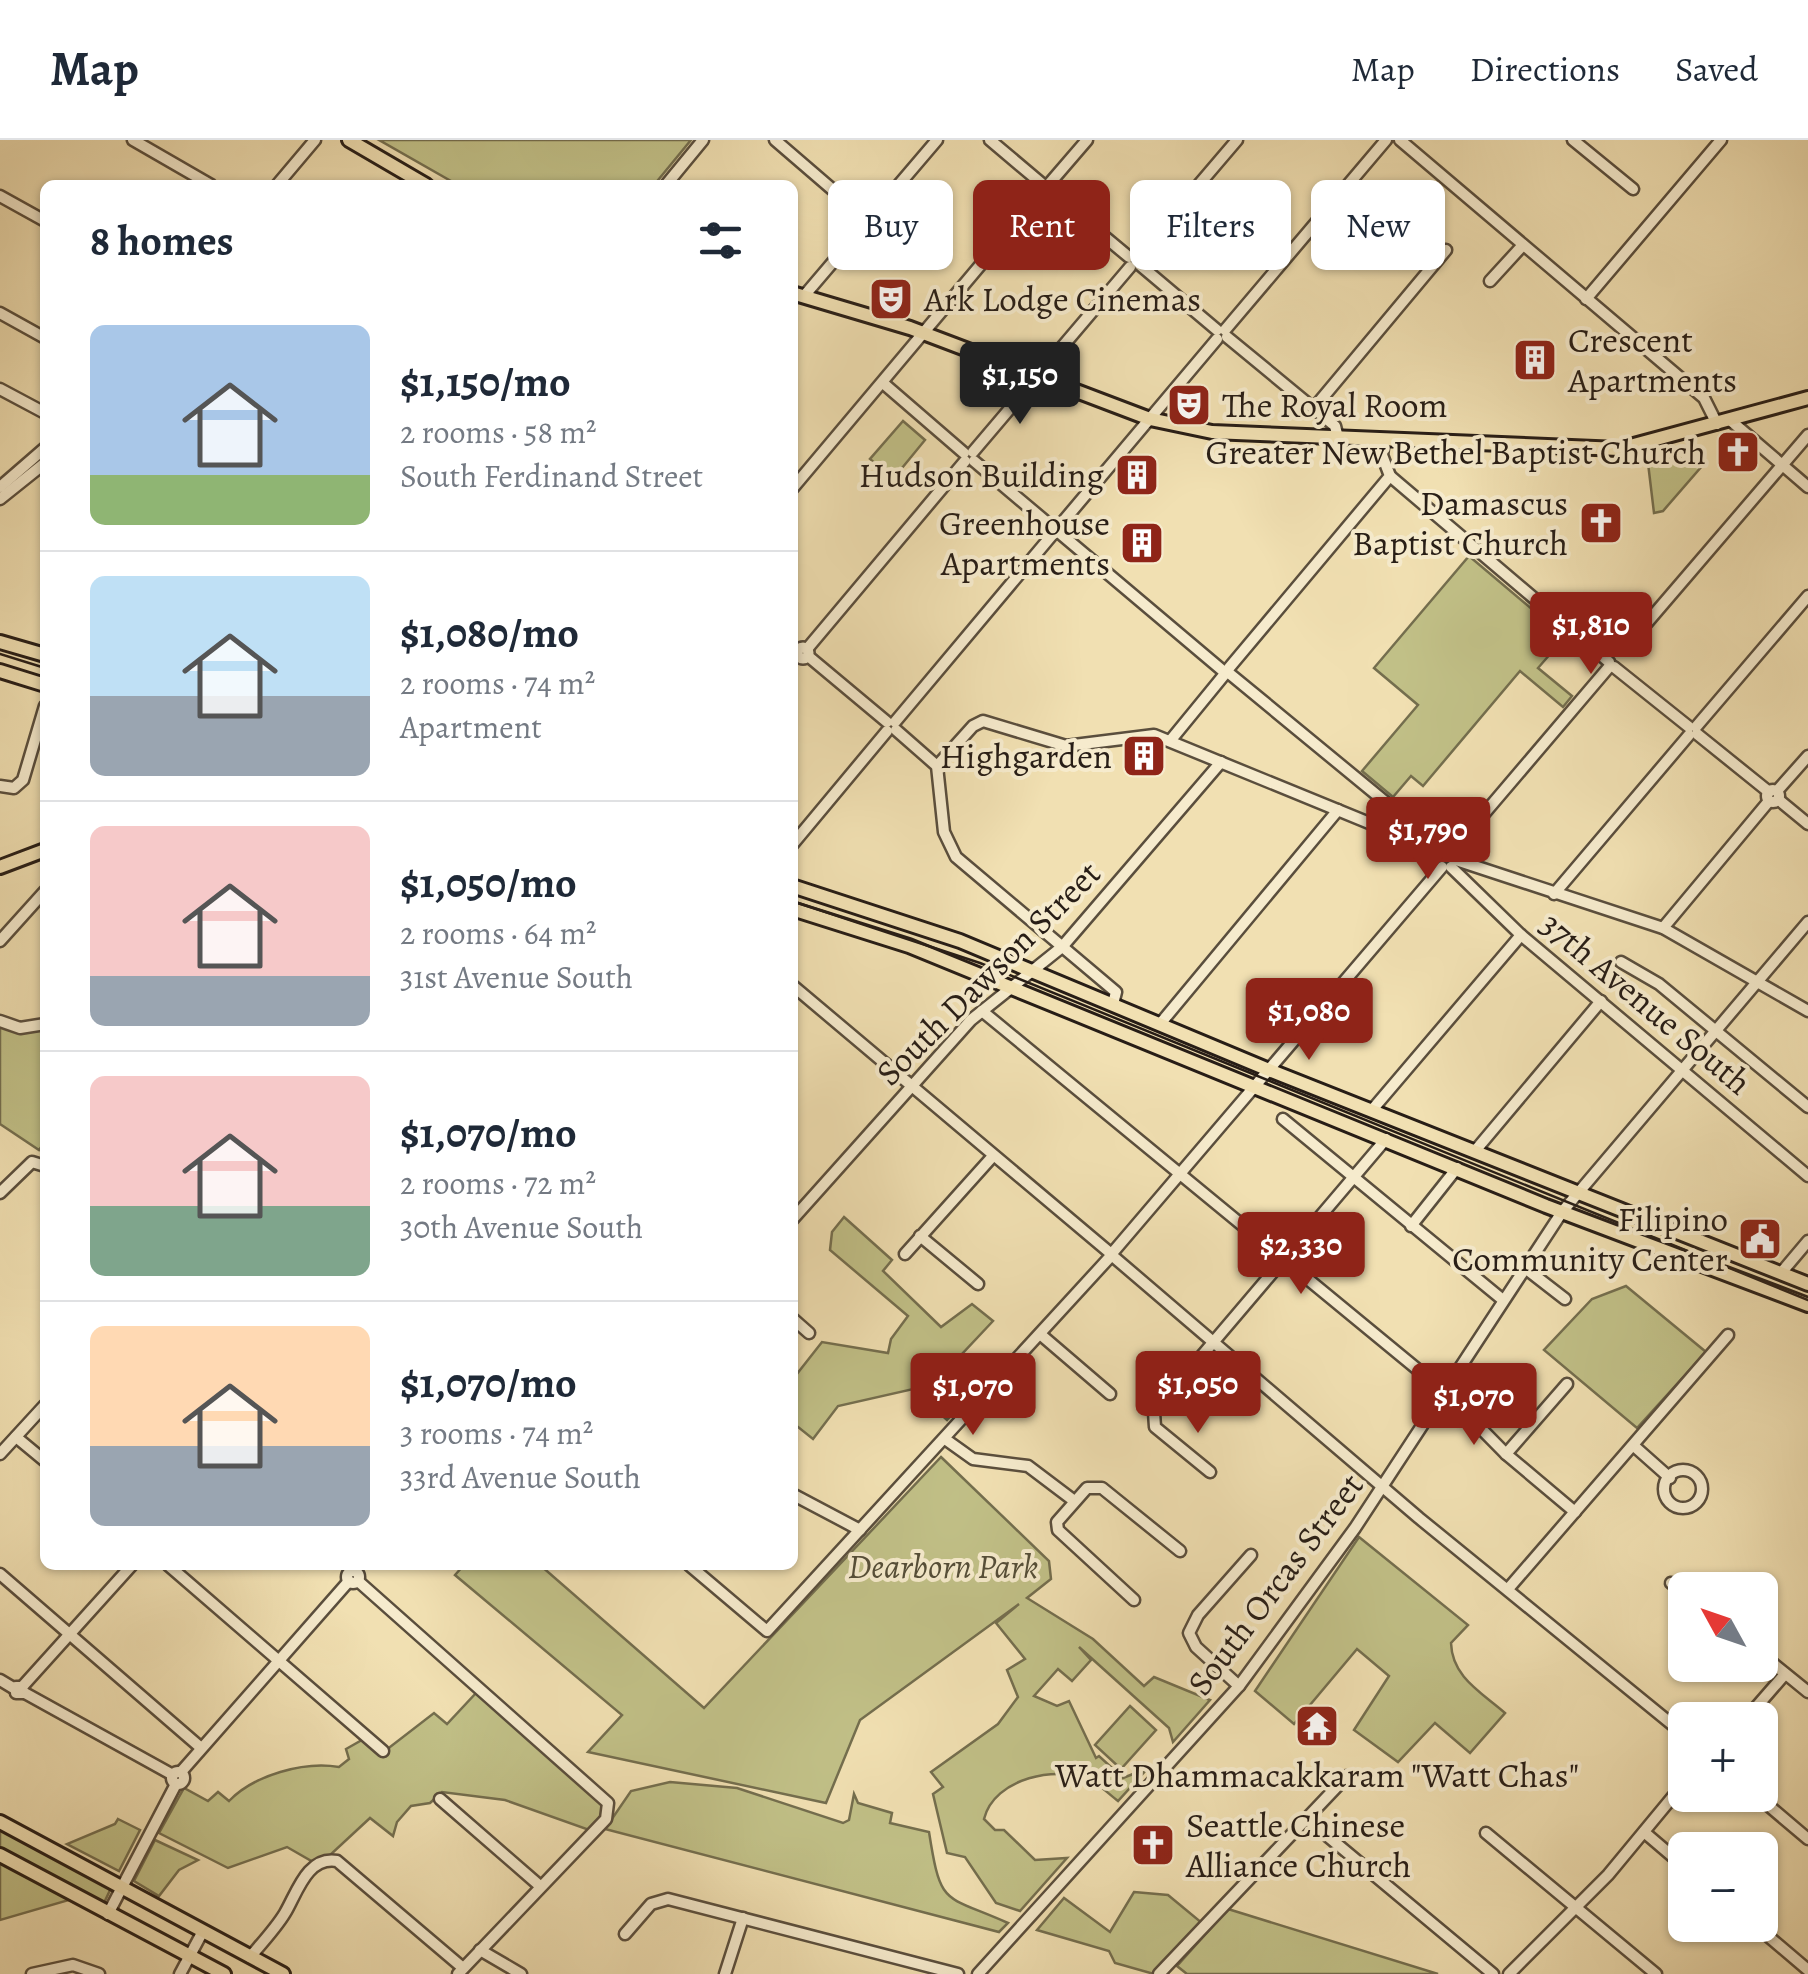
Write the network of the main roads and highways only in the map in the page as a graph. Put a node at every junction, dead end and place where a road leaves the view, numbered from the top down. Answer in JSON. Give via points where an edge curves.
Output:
{"nodes":[{"id":1,"x":349,"y":140,"type":"edge"},
{"id":2,"x":417,"y":180,"type":"edge"},
{"id":3,"x":798,"y":295,"type":"edge"},
{"id":4,"x":1808,"y":398,"type":"edge"},
{"id":5,"x":0,"y":642,"type":"edge"},
{"id":6,"x":40,"y":654,"type":"edge"},
{"id":7,"x":0,"y":671,"type":"edge"},
{"id":8,"x":40,"y":683,"type":"edge"},
{"id":9,"x":40,"y":852,"type":"edge"},
{"id":10,"x":0,"y":867,"type":"edge"},
{"id":11,"x":798,"y":888,"type":"edge"},
{"id":12,"x":798,"y":911,"type":"edge"},
{"id":13,"x":1808,"y":1284,"type":"edge"},
{"id":14,"x":1808,"y":1305,"type":"edge"},
{"id":15,"x":0,"y":1822,"type":"edge"},
{"id":16,"x":0,"y":1854,"type":"edge"},
{"id":17,"x":224,"y":1974,"type":"edge"},
{"id":18,"x":283,"y":1974,"type":"edge"}],
"edges":[{"from":1,"to":2,"type":"main road"},
{"from":3,"to":4,"type":"main road","via":[[925,334],[1150,419],[1212,432],[1619,449]]},
{"from":5,"to":6,"type":"main road"},
{"from":7,"to":8,"type":"main road"},
{"from":9,"to":10,"type":"main road"},
{"from":11,"to":13,"type":"main road","via":[[960,940]]},
{"from":12,"to":14,"type":"main road","via":[[909,946]]},
{"from":15,"to":18,"type":"main road"},
{"from":16,"to":17,"type":"main road"}]}
